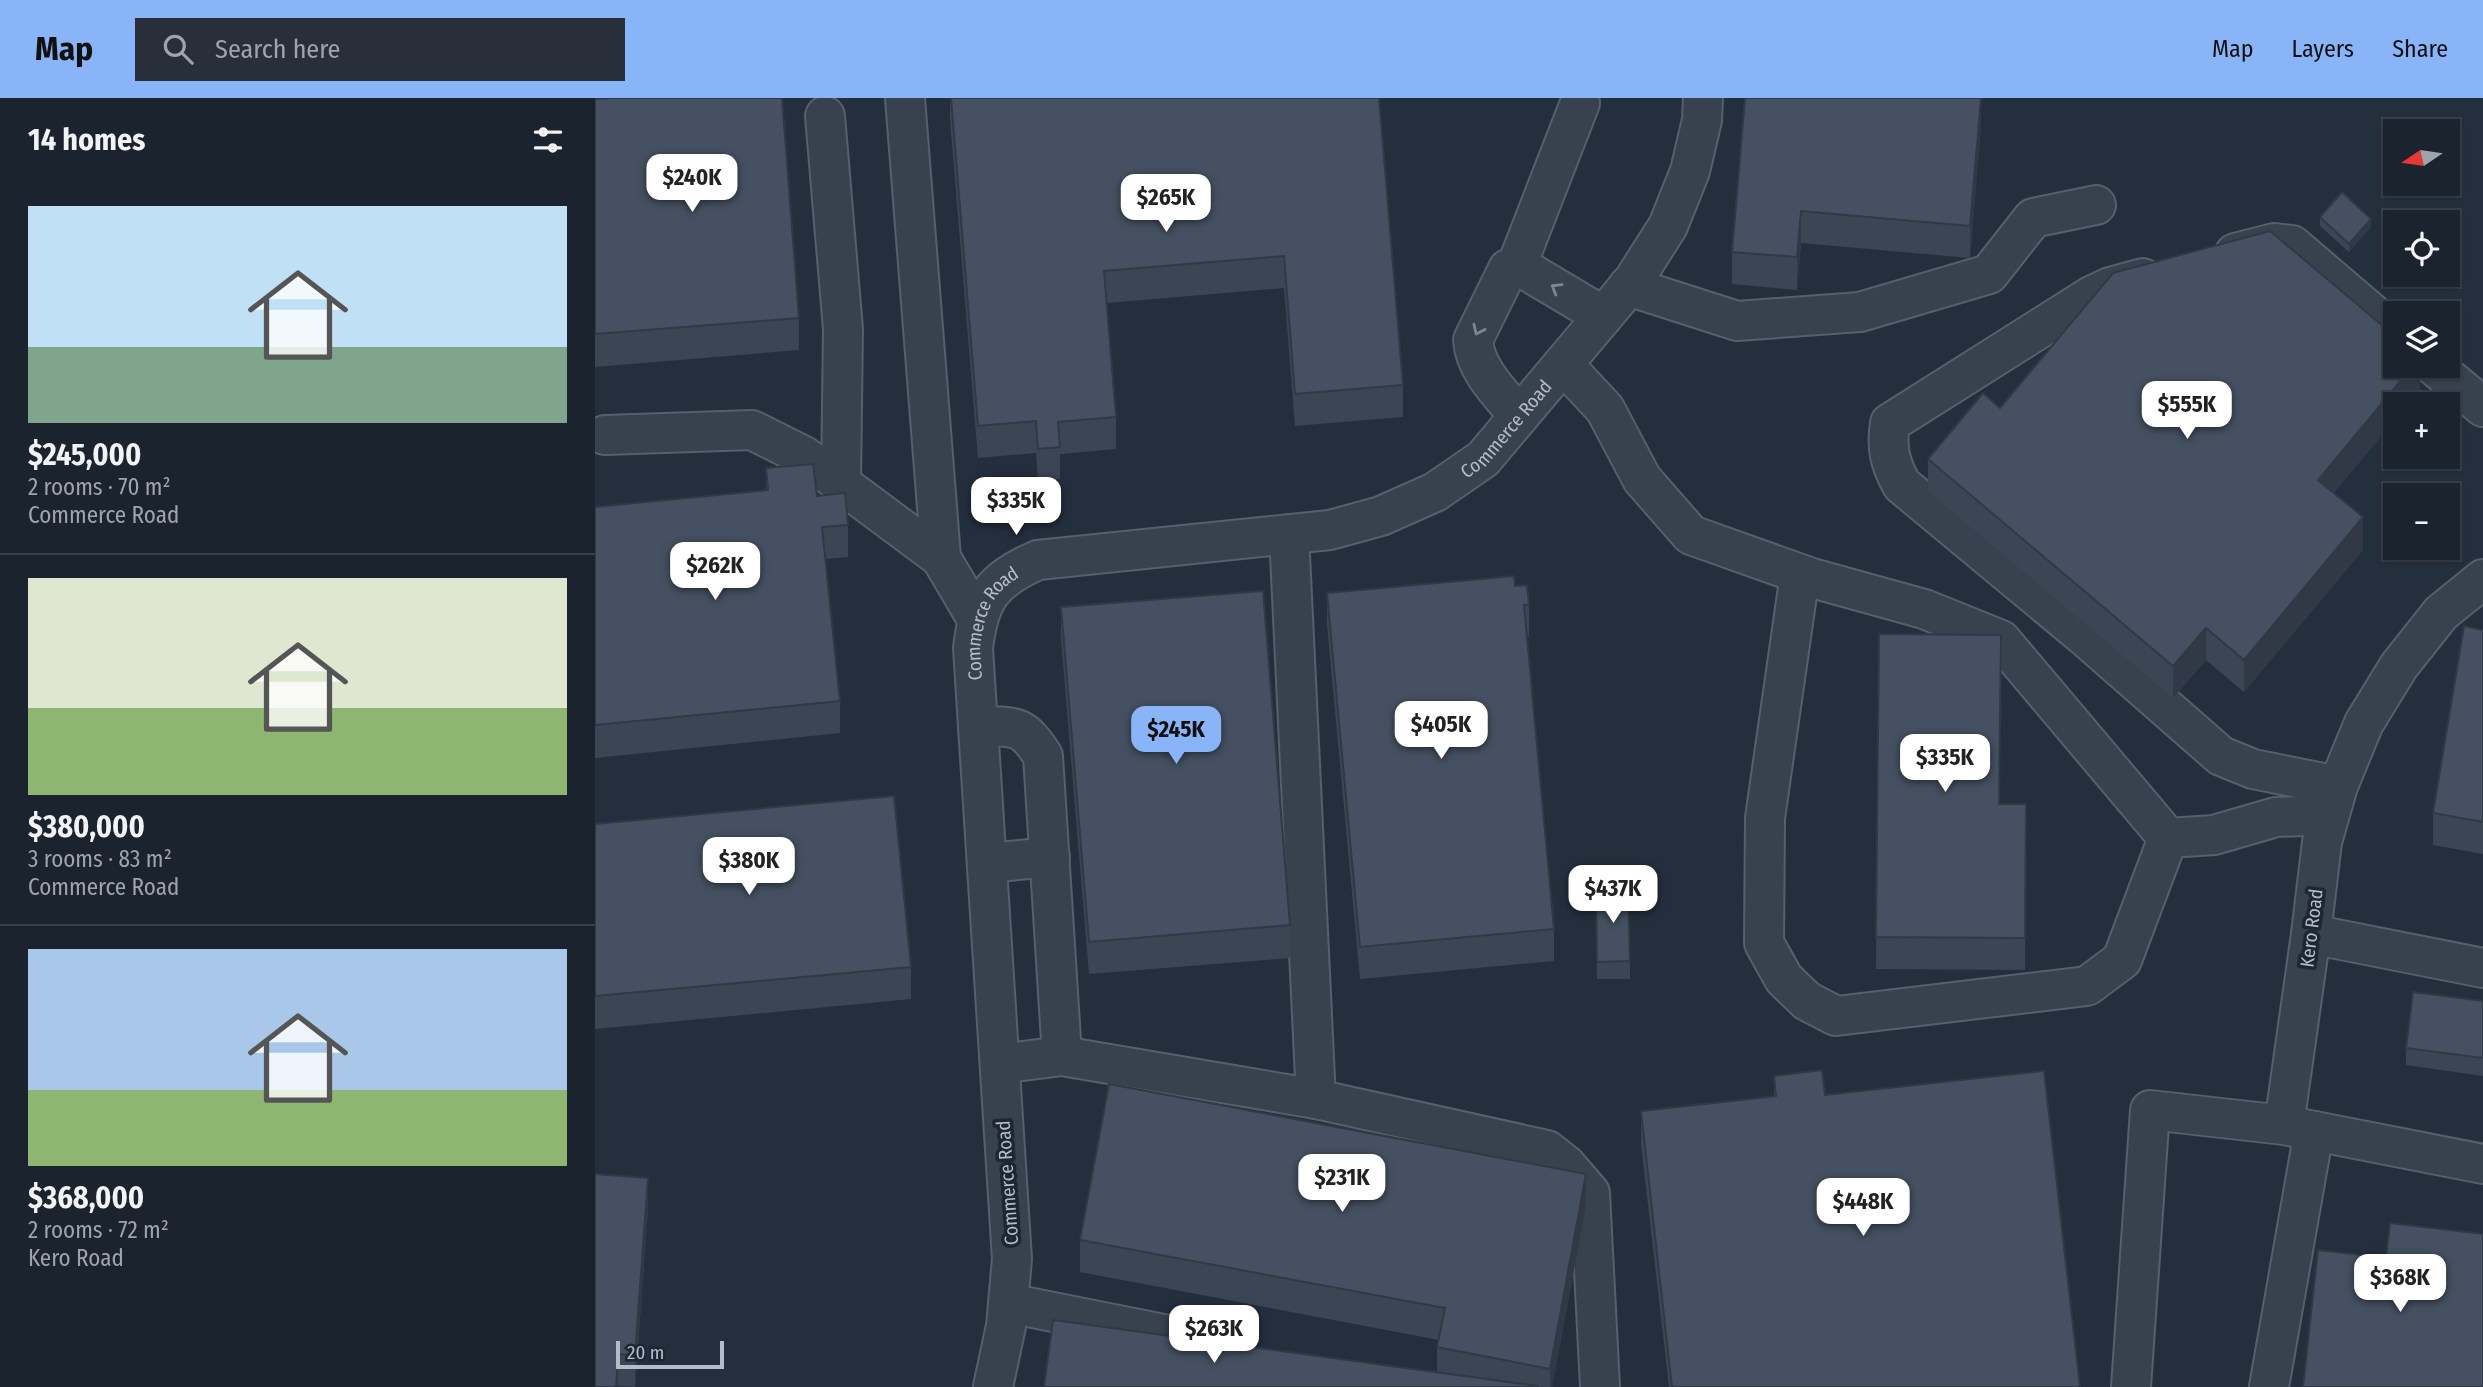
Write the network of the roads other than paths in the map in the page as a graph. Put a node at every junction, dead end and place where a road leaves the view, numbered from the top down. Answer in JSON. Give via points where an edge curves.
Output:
{"nodes":[{"id":1,"x":905,"y":98,"type":"edge"},
{"id":2,"x":1703,"y":98,"type":"edge"},
{"id":3,"x":1580,"y":103,"type":"dead end"},
{"id":4,"x":825,"y":116,"type":"dead end"},
{"id":5,"x":2096,"y":205,"type":"dead end"},
{"id":6,"x":1517,"y":265,"type":"junction"},
{"id":7,"x":1628,"y":286,"type":"junction"},
{"id":8,"x":1603,"y":316,"type":"junction"},
{"id":9,"x":2383,"y":323,"type":"edge"},
{"id":10,"x":1563,"y":364,"type":"junction"},
{"id":11,"x":2448,"y":378,"type":"edge"},
{"id":12,"x":2483,"y":408,"type":"edge"},
{"id":13,"x":1519,"y":416,"type":"junction"},
{"id":14,"x":604,"y":435,"type":"dead end"},
{"id":15,"x":841,"y":483,"type":"junction"},
{"id":16,"x":1289,"y":534,"type":"junction"},
{"id":17,"x":941,"y":558,"type":"junction"},
{"id":18,"x":1800,"y":574,"type":"junction"},
{"id":19,"x":2483,"y":579,"type":"edge"},
{"id":20,"x":977,"y":619,"type":"junction"},
{"id":21,"x":978,"y":726,"type":"junction"},
{"id":22,"x":2334,"y":800,"type":"junction"},
{"id":23,"x":2168,"y":838,"type":"junction"},
{"id":24,"x":1050,"y":857,"type":"junction"},
{"id":25,"x":987,"y":863,"type":"junction"},
{"id":26,"x":2311,"y":934,"type":"junction"},
{"id":27,"x":2483,"y":968,"type":"edge"},
{"id":28,"x":1062,"y":1056,"type":"junction"},
{"id":29,"x":1000,"y":1064,"type":"junction"},
{"id":30,"x":1316,"y":1099,"type":"junction"},
{"id":31,"x":2299,"y":1128,"type":"junction"},
{"id":32,"x":2483,"y":1164,"type":"edge"},
{"id":33,"x":1008,"y":1303,"type":"junction"},
{"id":34,"x":1265,"y":1354,"type":"edge"},
{"id":35,"x":993,"y":1387,"type":"edge"},
{"id":36,"x":1600,"y":1387,"type":"edge"},
{"id":37,"x":2131,"y":1387,"type":"edge"},
{"id":38,"x":2269,"y":1387,"type":"edge"}],
"edges":[{"from":1,"to":17,"type":"street"},
{"from":2,"to":7,"type":"street","name":"Commerce Road","via":[[1686,182],[1668,226]]},
{"from":3,"to":6,"type":"street"},
{"from":4,"to":15,"type":"street","via":[[843,329]]},
{"from":5,"to":7,"type":"street","via":[[2033,218],[1989,274],[1860,312],[1737,321]]},
{"from":8,"to":6,"type":"street","one_way":true},
{"from":6,"to":13,"type":"street","one_way":true,"via":[[1508,269],[1473,340],[1479,365]]},
{"from":7,"to":8,"type":"street","name":"Commerce Road"},
{"from":8,"to":10,"type":"street","name":"Commerce Road"},
{"from":9,"to":22,"type":"street","via":[[2292,245],[2274,243],[2091,296],[1890,423],[1887,443],[1891,466],[1902,485],[2221,756]]},
{"from":10,"to":13,"type":"street","name":"Commerce Road"},
{"from":10,"to":18,"type":"street","via":[[1605,409],[1642,479],[1691,535]]},
{"from":11,"to":12,"type":"street"},
{"from":13,"to":16,"type":"street","name":"Commerce Road","via":[[1483,459],[1435,492],[1381,516],[1330,530]]},
{"from":14,"to":15,"type":"street","via":[[751,430],[804,456]]},
{"from":15,"to":17,"type":"street"},
{"from":16,"to":20,"type":"street","name":"Commerce Road","via":[[1038,560],[1012,571],[991,591]]},
{"from":16,"to":30,"type":"street"},
{"from":17,"to":20,"type":"street"},
{"from":18,"to":23,"type":"street","via":[[1924,609],[2001,640]]},
{"from":18,"to":23,"type":"street","via":[[1765,818],[1764,943],[1784,979],[1807,1001],[1836,1016],[2087,986],[2122,960]]},
{"from":19,"to":22,"type":"street","name":"Kero Road","via":[[2441,613],[2399,666],[2364,723]]},
{"from":20,"to":21,"type":"street","name":"Commerce Road"},
{"from":21,"to":24,"type":"street","via":[[1014,727],[1030,736],[1043,756]]},
{"from":21,"to":25,"type":"street","name":"Commerce Road"},
{"from":22,"to":23,"type":"street","via":[[2214,835]]},
{"from":22,"to":26,"type":"street","name":"Kero Road","via":[[2322,842]]},
{"from":24,"to":25,"type":"street"},
{"from":24,"to":28,"type":"street"},
{"from":25,"to":29,"type":"street","name":"Commerce Road"},
{"from":26,"to":27,"type":"street"},
{"from":26,"to":31,"type":"street","name":"Kero Road"},
{"from":28,"to":29,"type":"street"},
{"from":28,"to":30,"type":"street"},
{"from":29,"to":33,"type":"street","name":"Commerce Road","via":[[1012,1259]]},
{"from":30,"to":36,"type":"street","via":[[1547,1150],[1566,1166],[1590,1193]]},
{"from":31,"to":32,"type":"street"},
{"from":31,"to":37,"type":"street","via":[[2150,1110]]},
{"from":31,"to":38,"type":"street","name":"Kero Road"},
{"from":33,"to":34,"type":"street"},
{"from":33,"to":35,"type":"street","name":"Commerce Road"}]}
